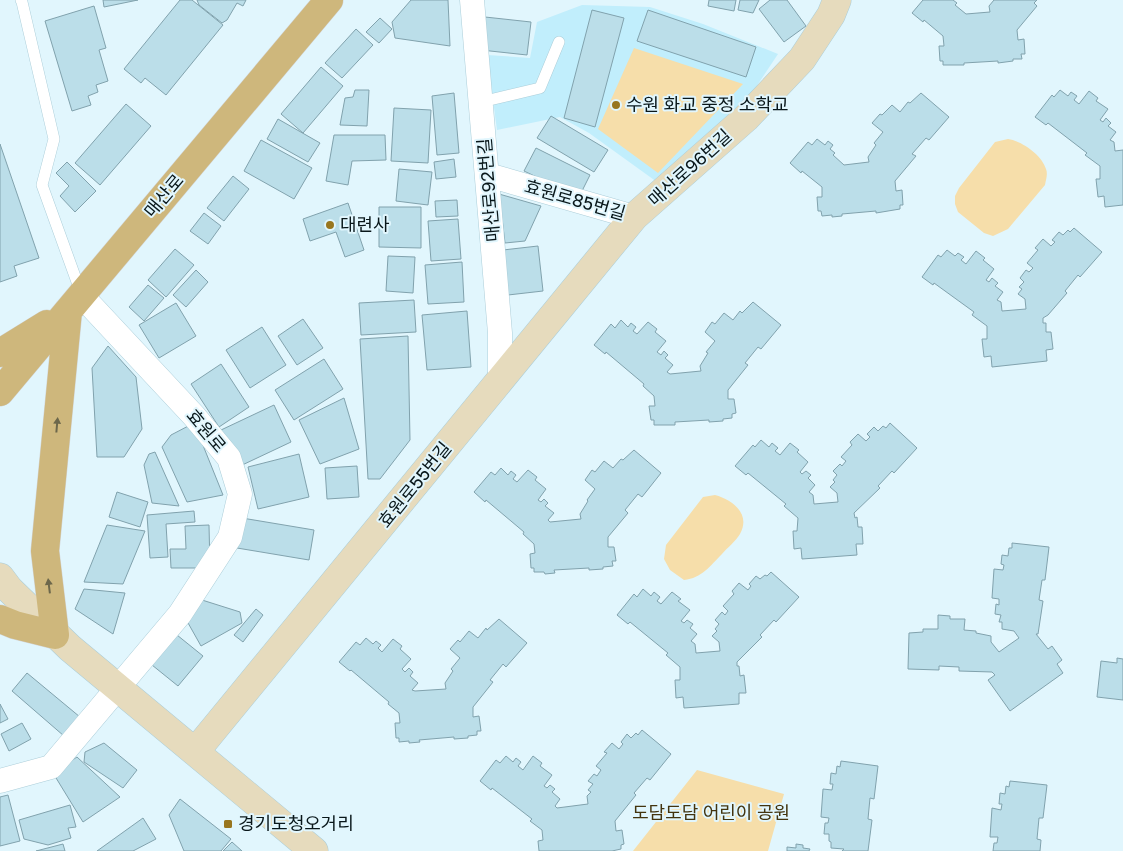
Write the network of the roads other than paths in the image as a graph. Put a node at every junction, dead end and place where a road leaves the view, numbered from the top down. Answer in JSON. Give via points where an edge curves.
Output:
{"nodes":[{"id":1,"x":21,"y":0,"type":"edge"},
{"id":2,"x":329,"y":0,"type":"edge"},
{"id":3,"x":472,"y":0,"type":"edge"},
{"id":4,"x":837,"y":0,"type":"edge"},
{"id":5,"x":559,"y":42,"type":"dead end"},
{"id":6,"x":481,"y":102,"type":"junction"},
{"id":7,"x":488,"y":175,"type":"junction"},
{"id":8,"x":634,"y":218,"type":"junction"},
{"id":9,"x":74,"y":303,"type":"junction"},
{"id":10,"x":0,"y":353,"type":"edge"},
{"id":11,"x":500,"y":380,"type":"junction"},
{"id":12,"x":0,"y":392,"type":"edge"},
{"id":13,"x":0,"y":577,"type":"edge"},
{"id":14,"x":0,"y":618,"type":"edge"},
{"id":15,"x":55,"y":635,"type":"junction"},
{"id":16,"x":119,"y":688,"type":"junction"},
{"id":17,"x":195,"y":752,"type":"junction"},
{"id":18,"x":0,"y":781,"type":"edge"},
{"id":19,"x":301,"y":847,"type":"edge"}],
"edges":[{"from":1,"to":9,"type":"lane","via":[[54,139],[42,185]]},
{"from":2,"to":9,"type":"main road","name":"매산로"},
{"from":3,"to":6,"type":"street","name":"매산로92번길"},
{"from":4,"to":8,"type":"street","name":"매산로96번길","via":[[802,60],[746,118]]},
{"from":5,"to":6,"type":"lane","via":[[540,88]]},
{"from":6,"to":7,"type":"street","name":"매산로92번길"},
{"from":7,"to":8,"type":"street","name":"효원로85번길"},
{"from":7,"to":11,"type":"street","name":"매산로92번길","via":[[500,333]]},
{"from":8,"to":11,"type":"street","name":"효원로55번길"},
{"from":9,"to":10,"type":"main road"},
{"from":9,"to":12,"type":"main road","name":"매산로"},
{"from":15,"to":9,"type":"main road","one_way":true,"via":[[45,551]]},
{"from":9,"to":16,"type":"street","name":"효원로","via":[[194,416],[229,458],[240,494],[230,537],[180,614]]},
{"from":11,"to":17,"type":"street","name":"효원로55번길"},
{"from":13,"to":15,"type":"street"},
{"from":14,"to":15,"type":"main road"},
{"from":15,"to":16,"type":"street"},
{"from":16,"to":17,"type":"street"},
{"from":16,"to":18,"type":"street","name":"효원로","via":[[51,767]]},
{"from":17,"to":19,"type":"street"}]}
